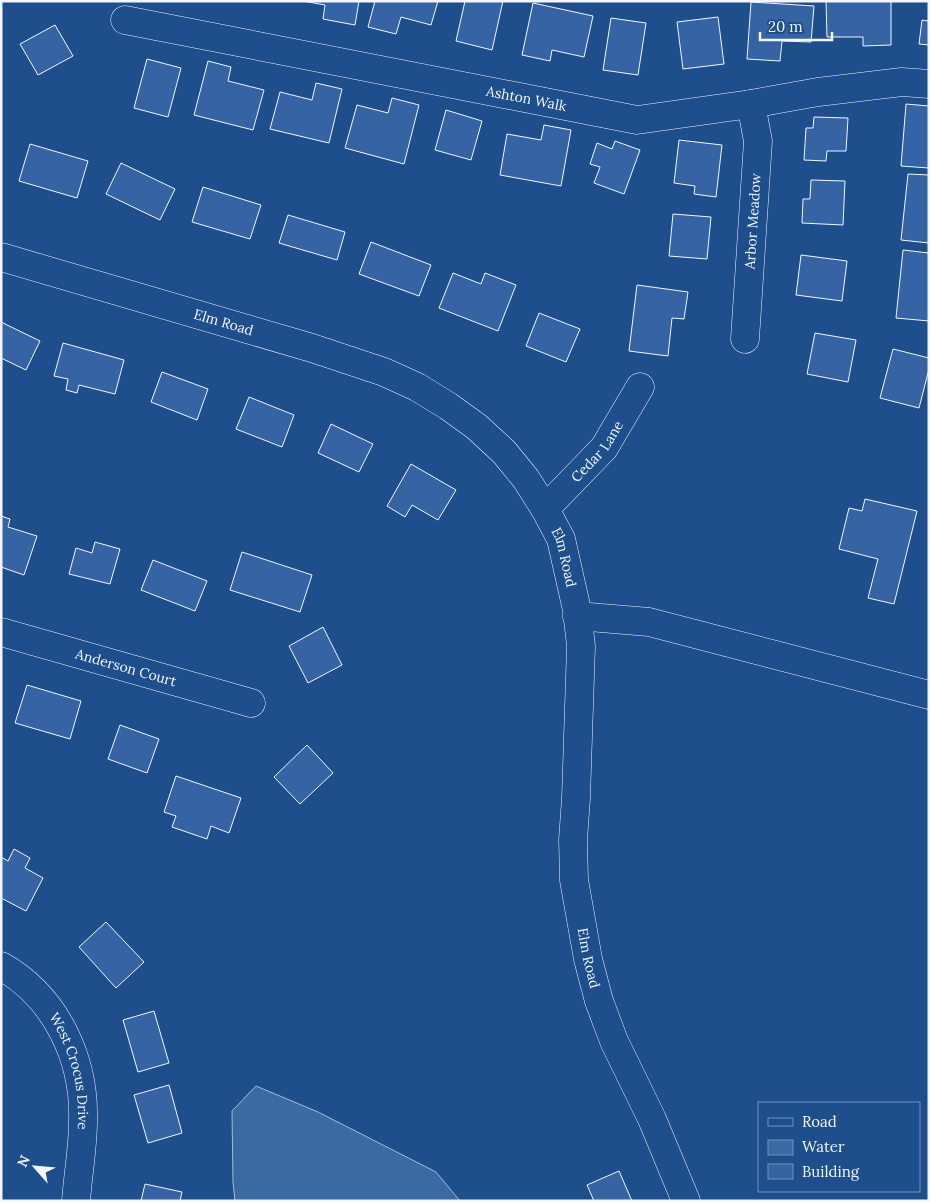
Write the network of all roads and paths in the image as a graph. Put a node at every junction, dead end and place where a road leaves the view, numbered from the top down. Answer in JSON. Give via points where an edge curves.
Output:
{"nodes":[{"id":1,"x":126,"y":20,"type":"dead end"},
{"id":2,"x":929,"y":84,"type":"edge"},
{"id":3,"x":751,"y":104,"type":"junction"},
{"id":4,"x":1,"y":257,"type":"edge"},
{"id":5,"x":745,"y":339,"type":"dead end"},
{"id":6,"x":640,"y":387,"type":"dead end"},
{"id":7,"x":545,"y":509,"type":"junction"},
{"id":8,"x":578,"y":616,"type":"junction"},
{"id":9,"x":1,"y":632,"type":"edge"},
{"id":10,"x":929,"y":695,"type":"edge"},
{"id":11,"x":251,"y":703,"type":"dead end"},
{"id":12,"x":1,"y":966,"type":"edge"},
{"id":13,"x":76,"y":1201,"type":"edge"},
{"id":14,"x":686,"y":1201,"type":"edge"}],
"edges":[{"from":1,"to":3,"type":"street","name":"Ashton Walk","via":[[637,120]]},
{"from":2,"to":3,"type":"street","name":"Ashton Walk","via":[[902,82]]},
{"from":3,"to":5,"type":"street","name":"Arbor Meadow","via":[[758,141]]},
{"from":4,"to":7,"type":"street","name":"Elm Road","via":[[312,348],[384,372],[417,387],[477,427],[504,452]]},
{"from":6,"to":7,"type":"street","name":"Cedar Lane","via":[[604,448]]},
{"from":7,"to":8,"type":"street","name":"Elm Road","via":[[561,539]]},
{"from":8,"to":10,"type":"street","via":[[649,622]]},
{"from":8,"to":14,"type":"street","name":"Elm Road","via":[[581,646],[574,880],[588,959],[614,1041],[652,1119]]},
{"from":9,"to":11,"type":"street","name":"Anderson Court"},
{"from":12,"to":13,"type":"street","name":"West Crocus Drive","via":[[29,986],[49,1007],[65,1032],[76,1059],[84,1120]]}]}
